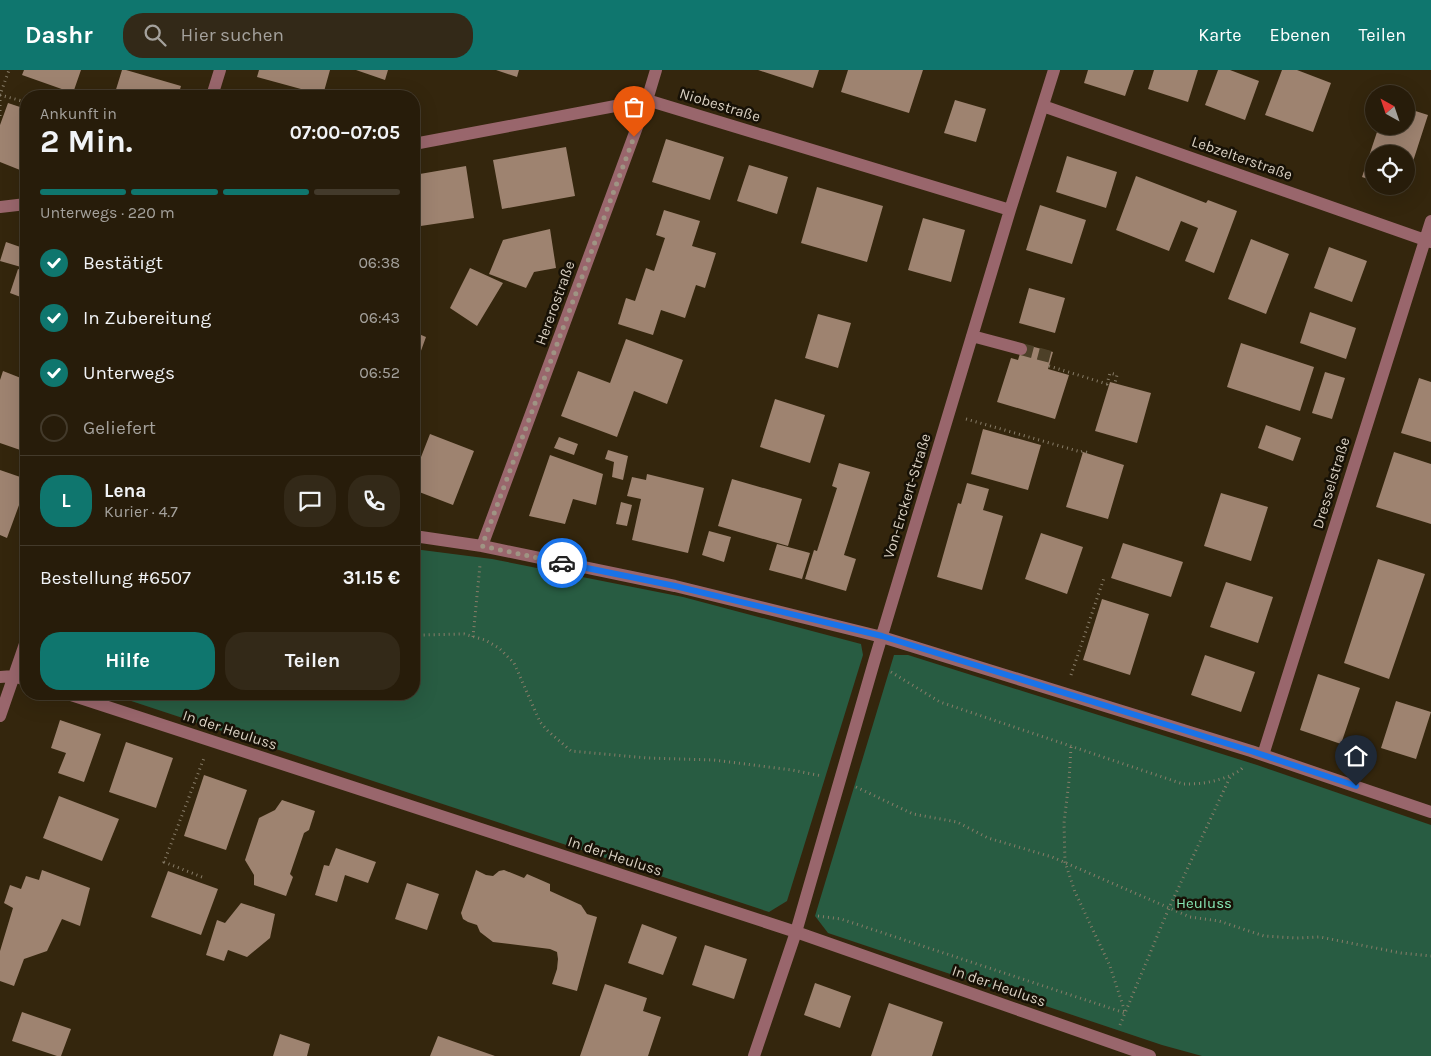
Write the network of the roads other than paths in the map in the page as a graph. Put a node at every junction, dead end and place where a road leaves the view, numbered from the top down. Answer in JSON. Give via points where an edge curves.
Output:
{"nodes":[{"id":1,"x":220,"y":70,"type":"edge"},
{"id":2,"x":656,"y":70,"type":"edge"},
{"id":3,"x":1054,"y":70,"type":"edge"},
{"id":4,"x":214,"y":90,"type":"edge"},
{"id":5,"x":648,"y":100,"type":"junction"},
{"id":6,"x":1043,"y":106,"type":"junction"},
{"id":7,"x":420,"y":143,"type":"edge"},
{"id":8,"x":20,"y":205,"type":"edge"},
{"id":9,"x":0,"y":207,"type":"edge"},
{"id":10,"x":1010,"y":210,"type":"junction"},
{"id":11,"x":1431,"y":221,"type":"edge"},
{"id":12,"x":1428,"y":241,"type":"edge"},
{"id":13,"x":972,"y":336,"type":"junction"},
{"id":14,"x":1021,"y":349,"type":"tunnel mouth"},
{"id":15,"x":420,"y":537,"type":"edge"},
{"id":16,"x":482,"y":546,"type":"junction"},
{"id":17,"x":882,"y":636,"type":"junction"},
{"id":18,"x":0,"y":677,"type":"edge"},
{"id":19,"x":20,"y":678,"type":"edge"},
{"id":20,"x":87,"y":700,"type":"edge"},
{"id":21,"x":0,"y":716,"type":"edge"},
{"id":22,"x":1257,"y":753,"type":"junction"},
{"id":23,"x":1431,"y":812,"type":"edge"},
{"id":24,"x":796,"y":932,"type":"junction"},
{"id":25,"x":754,"y":1056,"type":"edge"},
{"id":26,"x":1150,"y":1056,"type":"edge"}],
"edges":[{"from":1,"to":4,"type":"street"},
{"from":2,"to":5,"type":"street","name":"Hererostraße"},
{"from":3,"to":6,"type":"street","name":"Von-Erckert-Straße"},
{"from":5,"to":7,"type":"street","name":"Niobestraße"},
{"from":5,"to":10,"type":"street","name":"Niobestraße"},
{"from":5,"to":16,"type":"street","name":"Hererostraße"},
{"from":6,"to":10,"type":"street","name":"Von-Erckert-Straße"},
{"from":6,"to":12,"type":"street","name":"Lebzelterstraße"},
{"from":8,"to":9,"type":"street"},
{"from":10,"to":13,"type":"street","name":"Von-Erckert-Straße"},
{"from":11,"to":12,"type":"street","name":"Dresselstraße"},
{"from":12,"to":22,"type":"street","name":"Dresselstraße"},
{"from":13,"to":14,"type":"street"},
{"from":13,"to":17,"type":"street","name":"Von-Erckert-Straße"},
{"from":15,"to":16,"type":"street"},
{"from":16,"to":17,"type":"street","via":[[675,586]]},
{"from":17,"to":22,"type":"street"},
{"from":17,"to":24,"type":"street","name":"Von-Erckert-Straße"},
{"from":18,"to":19,"type":"street"},
{"from":19,"to":21,"type":"street"},
{"from":20,"to":24,"type":"street","name":"In der Heuluss"},
{"from":22,"to":23,"type":"street"},
{"from":24,"to":25,"type":"street","name":"Von-Erckert-Straße"},
{"from":24,"to":26,"type":"street","name":"In der Heuluss"}]}
